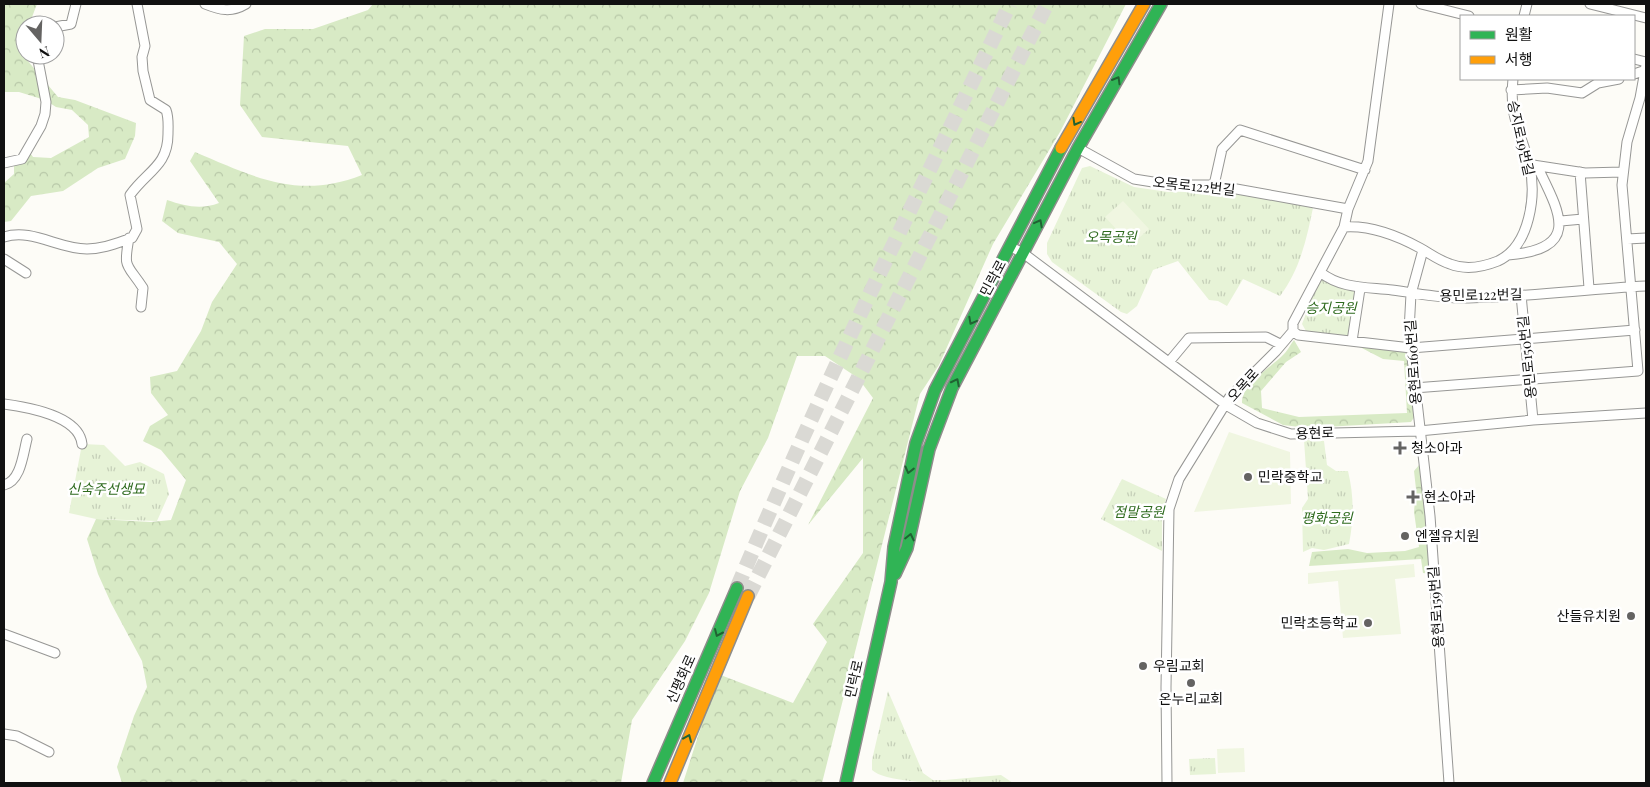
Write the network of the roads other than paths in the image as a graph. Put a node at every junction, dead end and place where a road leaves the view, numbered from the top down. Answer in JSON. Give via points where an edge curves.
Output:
{"nodes":[{"id":1,"x":137,"y":4,"type":"edge"},
{"id":2,"x":205,"y":4,"type":"edge"},
{"id":3,"x":246,"y":4,"type":"edge"},
{"id":4,"x":1144,"y":4,"type":"edge"},
{"id":5,"x":1166,"y":4,"type":"edge"},
{"id":6,"x":1389,"y":4,"type":"edge"},
{"id":7,"x":1424,"y":4,"type":"edge"},
{"id":8,"x":1590,"y":4,"type":"edge"},
{"id":9,"x":75,"y":6,"type":"edge"},
{"id":10,"x":1158,"y":8,"type":"edge"},
{"id":11,"x":1465,"y":15,"type":"edge"},
{"id":12,"x":1634,"y":15,"type":"edge"},
{"id":13,"x":65,"y":25,"type":"edge"},
{"id":14,"x":1635,"y":60,"type":"edge"},
{"id":15,"x":39,"y":65,"type":"edge"},
{"id":16,"x":1646,"y":66,"type":"edge"},
{"id":17,"x":1635,"y":73,"type":"edge"},
{"id":18,"x":1513,"y":80,"type":"edge"},
{"id":19,"x":1614,"y":80,"type":"edge"},
{"id":20,"x":1512,"y":90,"type":"junction"},
{"id":21,"x":1078,"y":148,"type":"junction"},
{"id":22,"x":4,"y":162,"type":"edge"},
{"id":23,"x":1533,"y":165,"type":"junction"},
{"id":24,"x":1365,"y":170,"type":"junction"},
{"id":25,"x":1580,"y":172,"type":"junction"},
{"id":26,"x":1622,"y":172,"type":"junction"},
{"id":27,"x":1214,"y":185,"type":"junction"},
{"id":28,"x":1348,"y":209,"type":"junction"},
{"id":29,"x":1583,"y":218,"type":"junction"},
{"id":30,"x":1561,"y":221,"type":"junction"},
{"id":31,"x":1344,"y":226,"type":"junction"},
{"id":32,"x":4,"y":237,"type":"edge"},
{"id":33,"x":130,"y":238,"type":"junction"},
{"id":34,"x":1646,"y":238,"type":"edge"},
{"id":35,"x":1627,"y":239,"type":"junction"},
{"id":36,"x":1011,"y":246,"type":"junction"},
{"id":37,"x":1423,"y":250,"type":"junction"},
{"id":38,"x":1023,"y":253,"type":"junction"},
{"id":39,"x":1508,"y":255,"type":"junction"},
{"id":40,"x":4,"y":260,"type":"edge"},
{"id":41,"x":1320,"y":272,"type":"junction"},
{"id":42,"x":26,"y":273,"type":"dead end"},
{"id":43,"x":1646,"y":286,"type":"edge"},
{"id":44,"x":1632,"y":287,"type":"junction"},
{"id":45,"x":1589,"y":288,"type":"junction"},
{"id":46,"x":1360,"y":289,"type":"junction"},
{"id":47,"x":1411,"y":294,"type":"junction"},
{"id":48,"x":1521,"y":295,"type":"junction"},
{"id":49,"x":141,"y":307,"type":"dead end"},
{"id":50,"x":1635,"y":330,"type":"junction"},
{"id":51,"x":1293,"y":331,"type":"junction"},
{"id":52,"x":1524,"y":340,"type":"junction"},
{"id":53,"x":1352,"y":341,"type":"junction"},
{"id":54,"x":1280,"y":344,"type":"junction"},
{"id":55,"x":1411,"y":348,"type":"junction"},
{"id":56,"x":1168,"y":362,"type":"junction"},
{"id":57,"x":1528,"y":380,"type":"junction"},
{"id":58,"x":1414,"y":388,"type":"junction"},
{"id":59,"x":4,"y":404,"type":"edge"},
{"id":60,"x":1226,"y":405,"type":"junction"},
{"id":61,"x":1646,"y":413,"type":"edge"},
{"id":62,"x":1533,"y":420,"type":"junction"},
{"id":63,"x":1419,"y":431,"type":"junction"},
{"id":64,"x":27,"y":439,"type":"dead end"},
{"id":65,"x":82,"y":444,"type":"dead end"},
{"id":66,"x":4,"y":485,"type":"edge"},
{"id":67,"x":891,"y":582,"type":"junction"},
{"id":68,"x":737,"y":588,"type":"tunnel mouth"},
{"id":69,"x":748,"y":596,"type":"tunnel mouth"},
{"id":70,"x":4,"y":634,"type":"edge"},
{"id":71,"x":55,"y":653,"type":"dead end"},
{"id":72,"x":4,"y":734,"type":"edge"},
{"id":73,"x":49,"y":752,"type":"dead end"},
{"id":74,"x":653,"y":783,"type":"edge"},
{"id":75,"x":670,"y":783,"type":"edge"},
{"id":76,"x":846,"y":783,"type":"edge"},
{"id":77,"x":1167,"y":783,"type":"edge"},
{"id":78,"x":1449,"y":783,"type":"edge"}],
"edges":[{"from":1,"to":33,"type":"street","via":[[150,100],[160,104],[168,116],[168,148],[160,164],[137,184],[130,195],[137,229]]},
{"from":2,"to":3,"type":"street","via":[[223,10]]},
{"from":4,"to":36,"type":"main road","name":"민락로","one_way":true,"via":[[1064,142]]},
{"from":5,"to":10,"type":"main road"},
{"from":6,"to":24,"type":"street","name":"오목로"},
{"from":7,"to":11,"type":"street"},
{"from":8,"to":12,"type":"street"},
{"from":9,"to":13,"type":"street","via":[[71,24]]},
{"from":21,"to":10,"type":"main road","name":"민락로","one_way":true},
{"from":14,"to":16,"type":"street"},
{"from":15,"to":22,"type":"street","via":[[46,102],[41,126],[22,159]]},
{"from":16,"to":17,"type":"street"},
{"from":16,"to":26,"type":"street"},
{"from":18,"to":20,"type":"street","name":"승지로19번길"},
{"from":19,"to":20,"type":"street","via":[[1598,83],[1582,92],[1547,88]]},
{"from":20,"to":23,"type":"street","name":"승지로19번길","via":[[1517,133]]},
{"from":21,"to":27,"type":"street","name":"오목로122번길","via":[[1134,179]]},
{"from":38,"to":21,"type":"main road","name":"민락로","one_way":true},
{"from":23,"to":25,"type":"street"},
{"from":23,"to":30,"type":"street"},
{"from":23,"to":39,"type":"street","name":"승지로19번길","via":[[1530,208],[1516,249]]},
{"from":24,"to":27,"type":"street","via":[[1240,130],[1222,149]]},
{"from":24,"to":28,"type":"street","name":"오목로"},
{"from":25,"to":26,"type":"street"},
{"from":25,"to":29,"type":"street"},
{"from":26,"to":35,"type":"street"},
{"from":27,"to":28,"type":"street","name":"오목로122번길"},
{"from":28,"to":31,"type":"street","name":"오목로"},
{"from":29,"to":30,"type":"street"},
{"from":29,"to":45,"type":"street"},
{"from":30,"to":39,"type":"street","via":[[1559,234],[1549,244]]},
{"from":31,"to":37,"type":"street","via":[[1386,234]]},
{"from":31,"to":41,"type":"street","name":"오목로"},
{"from":32,"to":33,"type":"street","via":[[16,233],[85,249],[103,248]]},
{"from":33,"to":49,"type":"street","via":[[126,268],[143,288]]},
{"from":34,"to":35,"type":"street"},
{"from":35,"to":44,"type":"street"},
{"from":36,"to":38,"type":"street","name":"용현로"},
{"from":36,"to":67,"type":"main road","name":"민락로","one_way":true,"via":[[935,390],[916,443],[894,547]]},
{"from":37,"to":39,"type":"street","via":[[1437,260],[1459,268],[1487,265]]},
{"from":37,"to":47,"type":"street","name":"용현로160번길"},
{"from":38,"to":56,"type":"street","name":"용현로"},
{"from":67,"to":38,"type":"main road","name":"민락로","one_way":true,"via":[[907,548],[929,449],[944,408]]},
{"from":40,"to":42,"type":"street"},
{"from":41,"to":46,"type":"street","name":"용민로122번길","via":[[1327,278]]},
{"from":41,"to":51,"type":"street","name":"오목로","via":[[1293,324]]},
{"from":43,"to":44,"type":"street","name":"용민로122번길"},
{"from":44,"to":45,"type":"street","name":"용민로122번길"},
{"from":44,"to":50,"type":"street"},
{"from":45,"to":48,"type":"street","name":"용민로122번길"},
{"from":46,"to":47,"type":"street","name":"용민로122번길"},
{"from":46,"to":53,"type":"street"},
{"from":47,"to":48,"type":"street","name":"용민로122번길","via":[[1467,298]]},
{"from":47,"to":55,"type":"street","name":"용현로160번길"},
{"from":48,"to":52,"type":"street","name":"용민로150번길"},
{"from":50,"to":52,"type":"street"},
{"from":50,"to":57,"type":"street","via":[[1638,371]]},
{"from":51,"to":53,"type":"street","via":[[1298,335]]},
{"from":51,"to":54,"type":"street","name":"오목로"},
{"from":52,"to":55,"type":"street"},
{"from":52,"to":57,"type":"street","name":"용민로150번길"},
{"from":53,"to":55,"type":"street"},
{"from":54,"to":56,"type":"street","via":[[1266,336],[1189,338]]},
{"from":54,"to":60,"type":"street","name":"오목로","via":[[1234,392]]},
{"from":55,"to":58,"type":"street","name":"용현로160번길"},
{"from":56,"to":60,"type":"street","name":"용현로"},
{"from":57,"to":58,"type":"street"},
{"from":57,"to":62,"type":"street","name":"용민로150번길"},
{"from":58,"to":63,"type":"street","name":"용현로160번길"},
{"from":59,"to":65,"type":"street","via":[[61,420],[82,436]]},
{"from":60,"to":63,"type":"street","name":"용현로","via":[[1257,423],[1291,434]]},
{"from":60,"to":77,"type":"street","name":"오목로","via":[[1179,479],[1169,509]]},
{"from":61,"to":62,"type":"street","name":"용현로"},
{"from":62,"to":63,"type":"street","name":"용현로"},
{"from":63,"to":78,"type":"street","name":"용현로159번길","via":[[1430,516]]},
{"from":64,"to":66,"type":"street","via":[[17,476]]},
{"from":67,"to":76,"type":"main road","name":"민락로"},
{"from":68,"to":74,"type":"main road","name":"신평화로","one_way":true},
{"from":75,"to":69,"type":"main road","one_way":true},
{"from":70,"to":71,"type":"street"},
{"from":72,"to":73,"type":"street","via":[[17,736]]}]}
